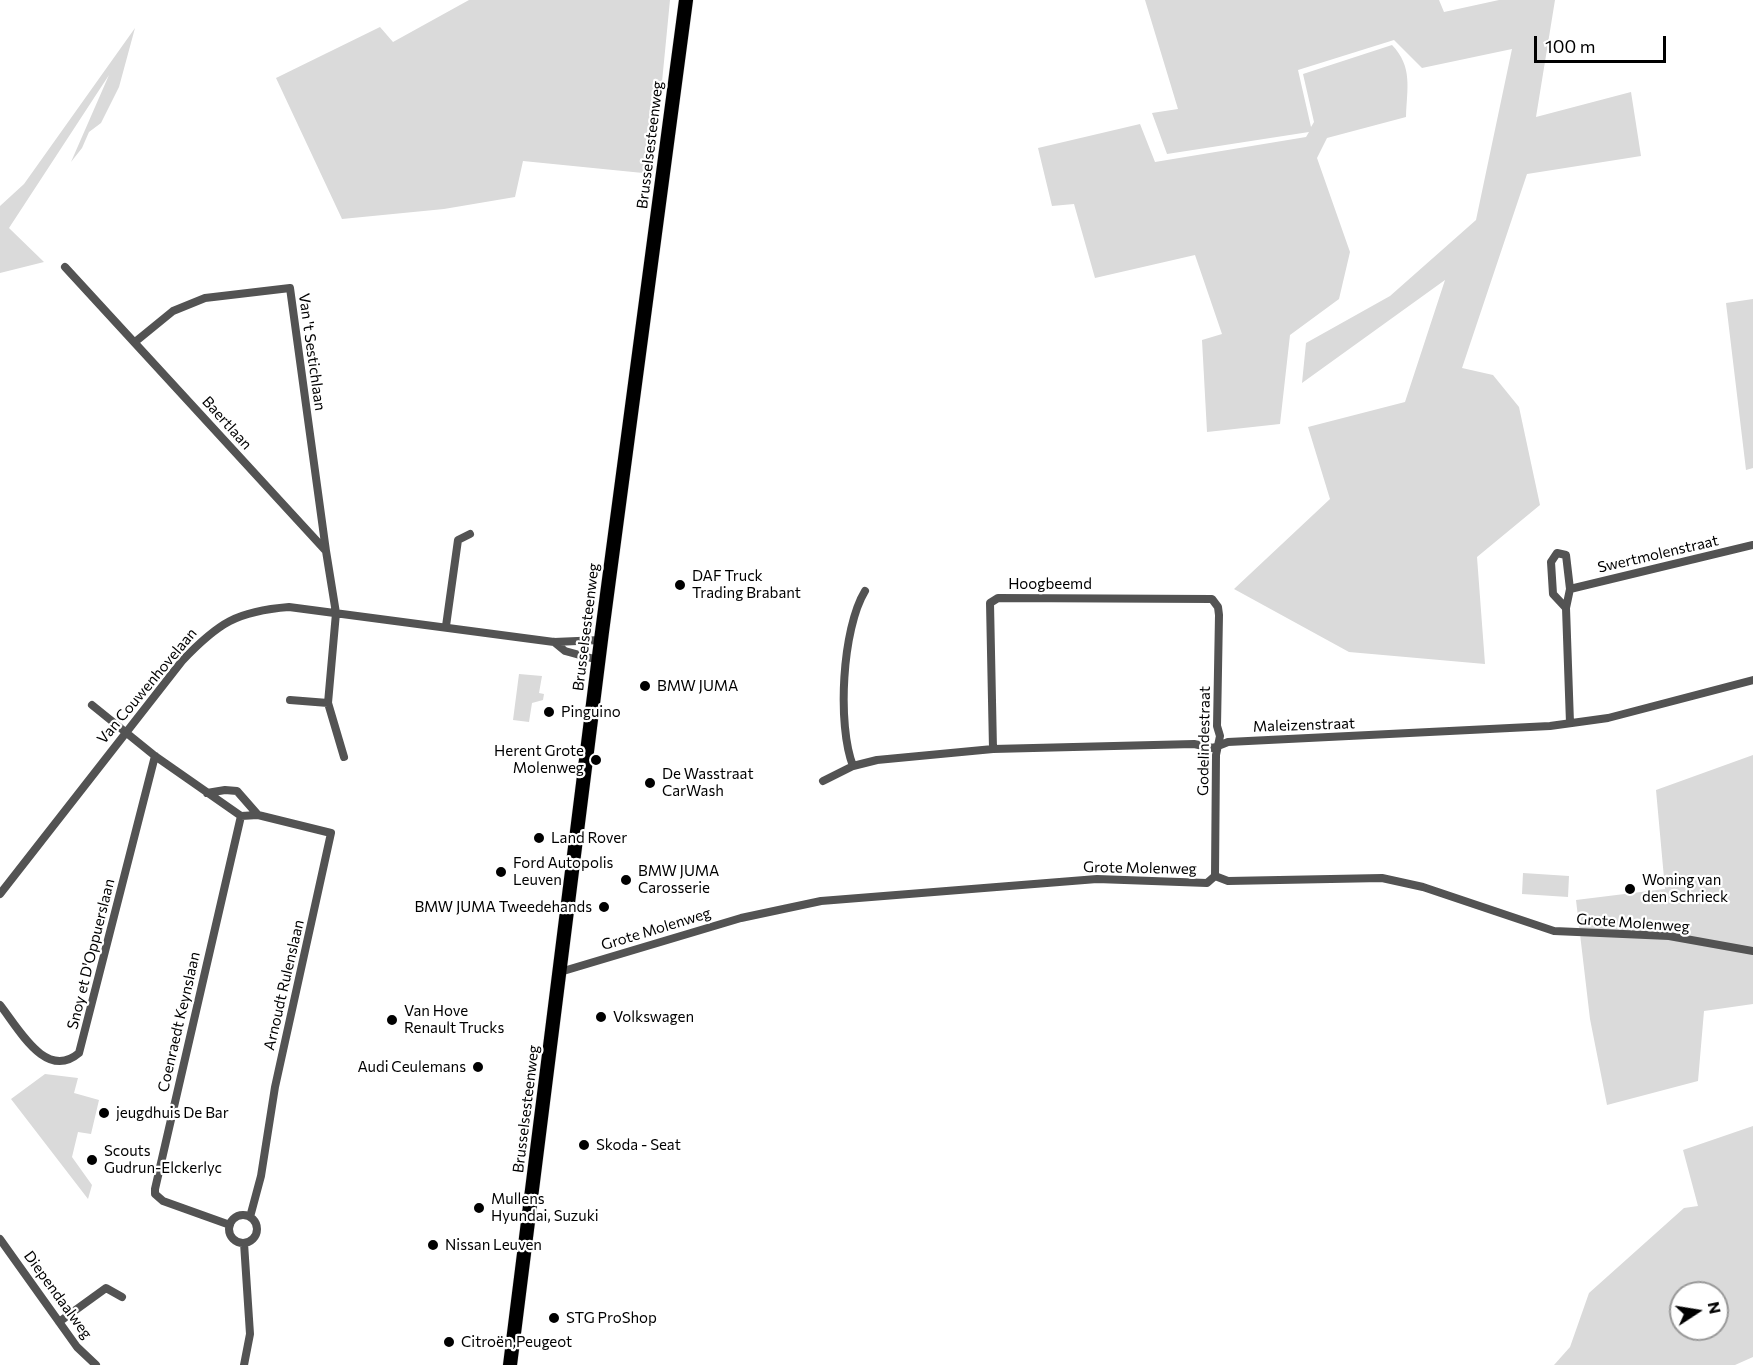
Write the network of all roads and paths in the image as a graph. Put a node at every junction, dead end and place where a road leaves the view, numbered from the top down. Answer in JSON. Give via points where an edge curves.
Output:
{"nodes":[{"id":1,"x":686,"y":0,"type":"edge"},
{"id":2,"x":65,"y":267,"type":"dead end"},
{"id":3,"x":135,"y":342,"type":"junction"},
{"id":4,"x":470,"y":534,"type":"dead end"},
{"id":5,"x":1753,"y":545,"type":"edge"},
{"id":6,"x":326,"y":551,"type":"junction"},
{"id":7,"x":1570,"y":589,"type":"junction"},
{"id":8,"x":865,"y":591,"type":"dead end"},
{"id":9,"x":1218,"y":607,"type":"joint"},
{"id":10,"x":1566,"y":608,"type":"junction"},
{"id":11,"x":336,"y":612,"type":"junction"},
{"id":12,"x":446,"y":626,"type":"junction"},
{"id":13,"x":601,"y":640,"type":"junction"},
{"id":14,"x":554,"y":642,"type":"junction"},
{"id":15,"x":598,"y":660,"type":"junction"},
{"id":16,"x":1753,"y":680,"type":"edge"},
{"id":17,"x":290,"y":700,"type":"dead end"},
{"id":18,"x":328,"y":703,"type":"junction"},
{"id":19,"x":92,"y":705,"type":"dead end"},
{"id":20,"x":1570,"y":723,"type":"junction"},
{"id":21,"x":126,"y":732,"type":"junction"},
{"id":22,"x":1217,"y":747,"type":"junction"},
{"id":23,"x":993,"y":748,"type":"junction"},
{"id":24,"x":155,"y":756,"type":"junction"},
{"id":25,"x":345,"y":757,"type":"dead end"},
{"id":26,"x":853,"y":766,"type":"junction"},
{"id":27,"x":823,"y":781,"type":"dead end"},
{"id":28,"x":207,"y":793,"type":"junction"},
{"id":29,"x":258,"y":815,"type":"junction"},
{"id":30,"x":241,"y":816,"type":"junction"},
{"id":31,"x":1215,"y":876,"type":"junction"},
{"id":32,"x":0,"y":894,"type":"edge"},
{"id":33,"x":1753,"y":951,"type":"edge"},
{"id":34,"x":560,"y":972,"type":"junction"},
{"id":35,"x":0,"y":1005,"type":"edge"},
{"id":36,"x":250,"y":1217,"type":"junction"},
{"id":37,"x":230,"y":1225,"type":"junction"},
{"id":38,"x":0,"y":1239,"type":"edge"},
{"id":39,"x":244,"y":1243,"type":"junction"},
{"id":40,"x":122,"y":1297,"type":"dead end"},
{"id":41,"x":59,"y":1322,"type":"junction"},
{"id":42,"x":96,"y":1365,"type":"edge"},
{"id":43,"x":244,"y":1365,"type":"edge"},
{"id":44,"x":510,"y":1365,"type":"edge"}],
"edges":[{"from":1,"to":13,"type":"main road","name":"Brusselsesteenweg"},
{"from":2,"to":3,"type":"street","name":"Baertlaan"},
{"from":3,"to":6,"type":"street","name":"Baertlaan"},
{"from":3,"to":6,"type":"street","name":"Van 't Sestichlaan","via":[[173,310],[205,298],[290,288]]},
{"from":4,"to":12,"type":"street","via":[[458,540]]},
{"from":5,"to":7,"type":"street","name":"Swertmolenstraat"},
{"from":6,"to":11,"type":"street"},
{"from":7,"to":10,"type":"street"},
{"from":7,"to":10,"type":"street","via":[[1566,555],[1557,553],[1551,562],[1553,594]]},
{"from":8,"to":26,"type":"street","via":[[857,604],[844,681],[845,747]]},
{"from":9,"to":22,"type":"street","name":"Godelindestraat"},
{"from":9,"to":23,"type":"street","name":"Hoogbeemd","via":[[1212,599],[1202,597],[998,598],[990,603]]},
{"from":10,"to":20,"type":"street"},
{"from":11,"to":12,"type":"street","name":"Van Couwenhovelaan"},
{"from":11,"to":18,"type":"street"},
{"from":11,"to":21,"type":"street","name":"Van Couwenhovelaan","via":[[289,607],[259,609],[234,618],[209,633],[182,661]]},
{"from":12,"to":14,"type":"street","name":"Van Couwenhovelaan"},
{"from":13,"to":14,"type":"street","name":"Van Couwenhovelaan"},
{"from":13,"to":15,"type":"main road","name":"Brusselsesteenweg"},
{"from":14,"to":15,"type":"street","name":"Van Couwenhovelaan","via":[[565,651]]},
{"from":15,"to":34,"type":"main road","name":"Brusselsesteenweg"},
{"from":16,"to":20,"type":"street","name":"Maleizenstraat","via":[[1668,704]]},
{"from":17,"to":18,"type":"street"},
{"from":18,"to":25,"type":"street"},
{"from":19,"to":21,"type":"street"},
{"from":20,"to":22,"type":"street","name":"Maleizenstraat","via":[[1228,742]]},
{"from":21,"to":24,"type":"street"},
{"from":21,"to":32,"type":"street","name":"Van Couwenhovelaan"},
{"from":22,"to":23,"type":"street","name":"Maleizenstraat","via":[[1194,744]]},
{"from":22,"to":31,"type":"street","name":"Godelindestraat"},
{"from":23,"to":26,"type":"street","name":"Maleizenstraat"},
{"from":24,"to":28,"type":"street"},
{"from":24,"to":35,"type":"street","name":"Snoy et D'Oppuerslaan","via":[[79,1053],[66,1063],[43,1058]]},
{"from":26,"to":27,"type":"street","name":"Maleizenstraat"},
{"from":28,"to":29,"type":"street","via":[[237,791]]},
{"from":28,"to":30,"type":"street"},
{"from":29,"to":30,"type":"street","name":"Arnoudt Rulenslaan"},
{"from":29,"to":36,"type":"street","name":"Arnoudt Rulenslaan","via":[[331,833]]},
{"from":30,"to":37,"type":"street","name":"Coenraedt Keynslaan","via":[[155,1189],[162,1201]]},
{"from":31,"to":33,"type":"street","name":"Grote Molenweg","via":[[1228,881],[1382,878],[1424,886],[1554,931],[1669,936]]},
{"from":31,"to":34,"type":"street","name":"Grote Molenweg","via":[[1207,883],[1097,879],[821,901],[741,918]]},
{"from":34,"to":44,"type":"main road","name":"Brusselsesteenweg"},
{"from":36,"to":37,"type":"street","via":[[238,1216]]},
{"from":36,"to":39,"type":"street","name":"Arnoudt Rulenslaan","via":[[257,1232]]},
{"from":37,"to":39,"type":"street","via":[[232,1238]]},
{"from":38,"to":41,"type":"street","name":"Diependaalweg"},
{"from":39,"to":43,"type":"street","name":"Arnoudt Rulenslaan","via":[[250,1334]]},
{"from":40,"to":41,"type":"street","via":[[106,1288]]},
{"from":41,"to":42,"type":"street","name":"Diependaalweg"}]}
